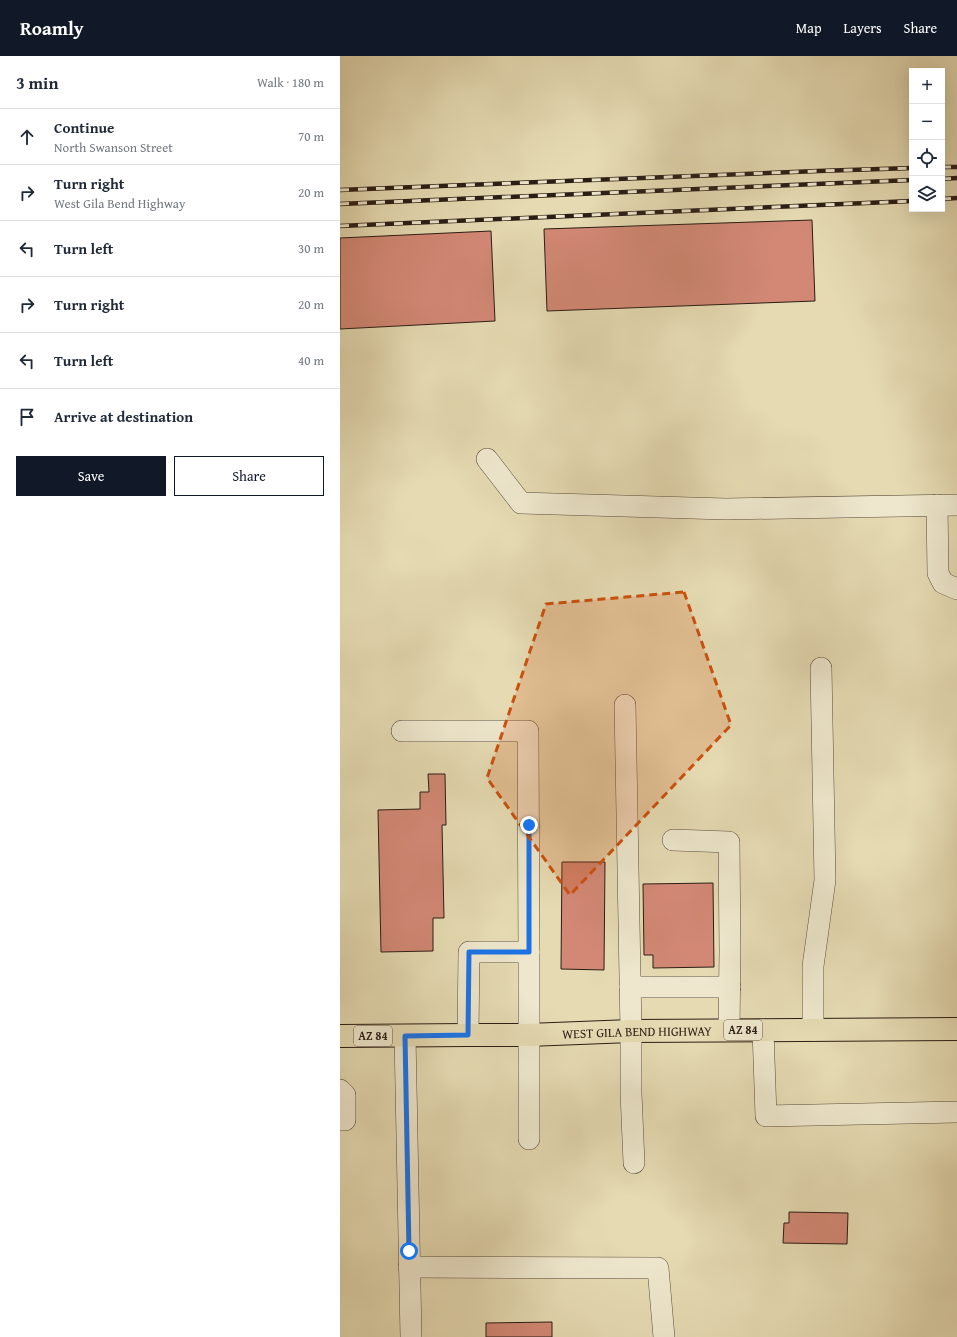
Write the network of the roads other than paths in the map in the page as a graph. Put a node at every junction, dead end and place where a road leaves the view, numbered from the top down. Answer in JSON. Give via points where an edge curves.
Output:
{"nodes":[{"id":1,"x":487,"y":459,"type":"dead end"},
{"id":2,"x":947,"y":505,"type":"edge"},
{"id":3,"x":957,"y":589,"type":"edge"},
{"id":4,"x":821,"y":668,"type":"dead end"},
{"id":5,"x":624,"y":705,"type":"dead end"},
{"id":6,"x":402,"y":731,"type":"dead end"},
{"id":7,"x":673,"y":840,"type":"dead end"},
{"id":8,"x":529,"y":952,"type":"junction"},
{"id":9,"x":630,"y":987,"type":"junction"},
{"id":10,"x":730,"y":987,"type":"junction"},
{"id":11,"x":957,"y":1029,"type":"edge"},
{"id":12,"x":729,"y":1030,"type":"junction"},
{"id":13,"x":763,"y":1030,"type":"junction"},
{"id":14,"x":813,"y":1030,"type":"junction"},
{"id":15,"x":631,"y":1031,"type":"junction"},
{"id":16,"x":468,"y":1035,"type":"junction"},
{"id":17,"x":528,"y":1035,"type":"junction"},
{"id":18,"x":340,"y":1036,"type":"edge"},
{"id":19,"x":405,"y":1036,"type":"junction"},
{"id":20,"x":340,"y":1090,"type":"edge"},
{"id":21,"x":957,"y":1112,"type":"edge"},
{"id":22,"x":340,"y":1120,"type":"edge"},
{"id":23,"x":529,"y":1139,"type":"dead end"},
{"id":24,"x":634,"y":1163,"type":"dead end"},
{"id":25,"x":410,"y":1267,"type":"junction"},
{"id":26,"x":411,"y":1337,"type":"edge"},
{"id":27,"x":664,"y":1337,"type":"edge"}],
"edges":[{"from":1,"to":2,"type":"street","via":[[521,503],[726,509]]},
{"from":2,"to":3,"type":"street","via":[[938,572],[942,583]]},
{"from":4,"to":14,"type":"street","via":[[825,880],[813,966]]},
{"from":5,"to":9,"type":"street"},
{"from":6,"to":8,"type":"street","via":[[528,730]]},
{"from":7,"to":10,"type":"street","via":[[728,842]]},
{"from":8,"to":16,"type":"street","via":[[469,952]]},
{"from":8,"to":17,"type":"street"},
{"from":9,"to":10,"type":"street"},
{"from":9,"to":15,"type":"street"},
{"from":10,"to":12,"type":"street"},
{"from":11,"to":14,"type":"main road","name":"WEST GILA BEND HIGHWAY","number":"AZ 84"},
{"from":12,"to":13,"type":"main road","name":"WEST GILA BEND HIGHWAY","number":"AZ 84"},
{"from":12,"to":15,"type":"main road","name":"WEST GILA BEND HIGHWAY","number":"AZ 84"},
{"from":13,"to":14,"type":"main road","name":"WEST GILA BEND HIGHWAY","number":"AZ 84"},
{"from":13,"to":21,"type":"street","via":[[766,1116]]},
{"from":15,"to":17,"type":"main road","name":"WEST GILA BEND HIGHWAY","number":"AZ 84"},
{"from":15,"to":24,"type":"street"},
{"from":16,"to":17,"type":"main road","name":"WEST GILA BEND HIGHWAY","number":"AZ 84"},
{"from":16,"to":19,"type":"main road","name":"WEST GILA BEND HIGHWAY","number":"AZ 84"},
{"from":17,"to":23,"type":"street"},
{"from":18,"to":19,"type":"main road","name":"WEST GILA BEND HIGHWAY","number":"AZ 84"},
{"from":19,"to":25,"type":"street"},
{"from":20,"to":22,"type":"street","via":[[345,1096],[345,1120]]},
{"from":25,"to":26,"type":"street"},
{"from":25,"to":27,"type":"street","via":[[658,1268]]}]}
